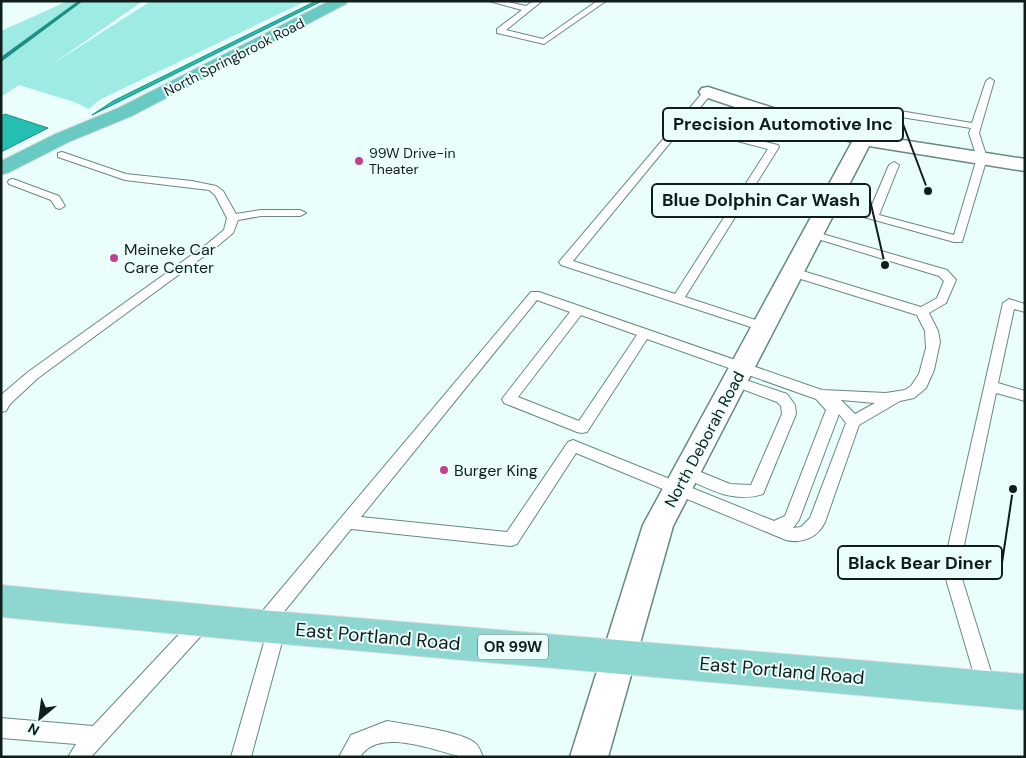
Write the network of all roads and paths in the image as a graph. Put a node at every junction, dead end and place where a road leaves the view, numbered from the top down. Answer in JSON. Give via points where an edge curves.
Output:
{"nodes":[{"id":1,"x":341,"y":1,"type":"edge"},
{"id":2,"x":493,"y":1,"type":"edge"},
{"id":3,"x":538,"y":1,"type":"edge"},
{"id":4,"x":602,"y":1,"type":"edge"},
{"id":5,"x":528,"y":9,"type":"junction"},
{"id":6,"x":990,"y":81,"type":"dead end"},
{"id":7,"x":708,"y":92,"type":"joint"},
{"id":8,"x":888,"y":112,"type":"dead end"},
{"id":9,"x":681,"y":124,"type":"junction"},
{"id":10,"x":976,"y":126,"type":"junction"},
{"id":11,"x":863,"y":139,"type":"junction"},
{"id":12,"x":62,"y":147,"type":"junction"},
{"id":13,"x":982,"y":158,"type":"junction"},
{"id":14,"x":894,"y":165,"type":"dead end"},
{"id":15,"x":1025,"y":165,"type":"edge"},
{"id":16,"x":5,"y":180,"type":"edge"},
{"id":17,"x":828,"y":204,"type":"junction"},
{"id":18,"x":60,"y":206,"type":"dead end"},
{"id":19,"x":300,"y":213,"type":"dead end"},
{"id":20,"x":873,"y":217,"type":"junction"},
{"id":21,"x":233,"y":218,"type":"junction"},
{"id":22,"x":810,"y":239,"type":"junction"},
{"id":23,"x":792,"y":272,"type":"junction"},
{"id":24,"x":678,"y":299,"type":"junction"},
{"id":25,"x":1025,"y":308,"type":"edge"},
{"id":26,"x":578,"y":310,"type":"junction"},
{"id":27,"x":922,"y":312,"type":"junction"},
{"id":28,"x":763,"y":327,"type":"junction"},
{"id":29,"x":644,"y":334,"type":"junction"},
{"id":30,"x":738,"y":374,"type":"junction"},
{"id":31,"x":990,"y":386,"type":"junction"},
{"id":32,"x":817,"y":394,"type":"junction"},
{"id":33,"x":1025,"y":396,"type":"edge"},
{"id":34,"x":895,"y":398,"type":"junction"},
{"id":35,"x":1,"y":407,"type":"edge"},
{"id":36,"x":853,"y":422,"type":"junction"},
{"id":37,"x":582,"y":428,"type":"junction"},
{"id":38,"x":573,"y":446,"type":"junction"},
{"id":39,"x":681,"y":480,"type":"junction"},
{"id":40,"x":347,"y":522,"type":"junction"},
{"id":41,"x":773,"y":528,"type":"junction"},
{"id":42,"x":1,"y":601,"type":"edge"},
{"id":43,"x":204,"y":621,"type":"junction"},
{"id":44,"x":269,"y":627,"type":"junction"},
{"id":45,"x":618,"y":656,"type":"junction"},
{"id":46,"x":987,"y":688,"type":"junction"},
{"id":47,"x":1025,"y":692,"type":"edge"},
{"id":48,"x":1,"y":728,"type":"edge"},
{"id":49,"x":96,"y":736,"type":"junction"},
{"id":50,"x":78,"y":757,"type":"edge"},
{"id":51,"x":241,"y":757,"type":"edge"},
{"id":52,"x":350,"y":757,"type":"edge"},
{"id":53,"x":473,"y":757,"type":"edge"},
{"id":54,"x":589,"y":757,"type":"edge"}],
"edges":[{"from":1,"to":12,"type":"highway","name":"North Springbrook Road","via":[[125,112],[80,145]]},
{"from":2,"to":5,"type":"lane"},
{"from":3,"to":5,"type":"lane"},
{"from":4,"to":5,"type":"lane","via":[[544,42],[500,31]]},
{"from":6,"to":10,"type":"lane"},
{"from":7,"to":9,"type":"lane"},
{"from":7,"to":11,"type":"street"},
{"from":8,"to":10,"type":"lane"},
{"from":9,"to":24,"type":"lane","via":[[774,147]]},
{"from":9,"to":24,"type":"lane","via":[[565,262]]},
{"from":10,"to":13,"type":"lane","via":[[974,133]]},
{"from":11,"to":13,"type":"street"},
{"from":11,"to":17,"type":"street","name":"North Deborah Road"},
{"from":12,"to":16,"type":"highway","name":"North Springbrook Road"},
{"from":12,"to":21,"type":"lane","via":[[125,177],[212,188],[219,193]]},
{"from":13,"to":15,"type":"street"},
{"from":13,"to":20,"type":"lane","via":[[958,240]]},
{"from":14,"to":20,"type":"lane"},
{"from":16,"to":18,"type":"lane","via":[[56,198]]},
{"from":17,"to":20,"type":"lane"},
{"from":17,"to":22,"type":"street","name":"North Deborah Road"},
{"from":19,"to":21,"type":"lane","via":[[260,212]]},
{"from":21,"to":35,"type":"lane","via":[[229,230],[211,246],[33,375]]},
{"from":22,"to":23,"type":"street","name":"North Deborah Road"},
{"from":22,"to":27,"type":"lane","via":[[943,273],[950,280],[942,300]]},
{"from":23,"to":27,"type":"lane"},
{"from":23,"to":28,"type":"street","name":"North Deborah Road"},
{"from":24,"to":28,"type":"lane"},
{"from":25,"to":31,"type":"lane","via":[[1008,303]]},
{"from":26,"to":29,"type":"lane"},
{"from":26,"to":37,"type":"lane","via":[[509,399]]},
{"from":26,"to":40,"type":"lane","via":[[535,296]]},
{"from":27,"to":34,"type":"lane","via":[[933,330],[934,348],[926,377],[916,391]]},
{"from":28,"to":30,"type":"street","name":"North Deborah Road"},
{"from":29,"to":30,"type":"lane"},
{"from":29,"to":37,"type":"lane"},
{"from":30,"to":32,"type":"lane"},
{"from":30,"to":39,"type":"street","name":"North Deborah Road"},
{"from":30,"to":39,"type":"lane","via":[[782,398],[788,405],[789,414],[757,490],[747,493]]},
{"from":31,"to":33,"type":"lane"},
{"from":31,"to":46,"type":"lane","via":[[951,569]]},
{"from":32,"to":34,"type":"lane"},
{"from":32,"to":36,"type":"lane","via":[[837,403]]},
{"from":32,"to":41,"type":"lane","via":[[831,404],[830,417],[791,520]]},
{"from":34,"to":36,"type":"lane"},
{"from":36,"to":41,"type":"lane","via":[[817,522],[807,533],[795,536]]},
{"from":37,"to":38,"type":"lane"},
{"from":38,"to":39,"type":"lane"},
{"from":38,"to":40,"type":"lane","via":[[511,539]]},
{"from":39,"to":41,"type":"lane"},
{"from":39,"to":45,"type":"street","name":"North Deborah Road","via":[[658,525]]},
{"from":40,"to":44,"type":"lane"},
{"from":42,"to":43,"type":"main road","name":"East Portland Road","number":"OR 99W"},
{"from":43,"to":44,"type":"main road","name":"East Portland Road","number":"OR 99W"},
{"from":43,"to":49,"type":"lane"},
{"from":44,"to":45,"type":"main road","name":"East Portland Road","number":"OR 99W"},
{"from":44,"to":51,"type":"lane"},
{"from":45,"to":46,"type":"main road","name":"East Portland Road","number":"OR 99W"},
{"from":45,"to":54,"type":"street","name":"North Deborah Road"},
{"from":46,"to":47,"type":"main road","name":"East Portland Road","number":"OR 99W"},
{"from":48,"to":49,"type":"lane"},
{"from":49,"to":50,"type":"lane"},
{"from":52,"to":53,"type":"lane","via":[[358,742],[387,732],[433,738],[468,749]]}]}
